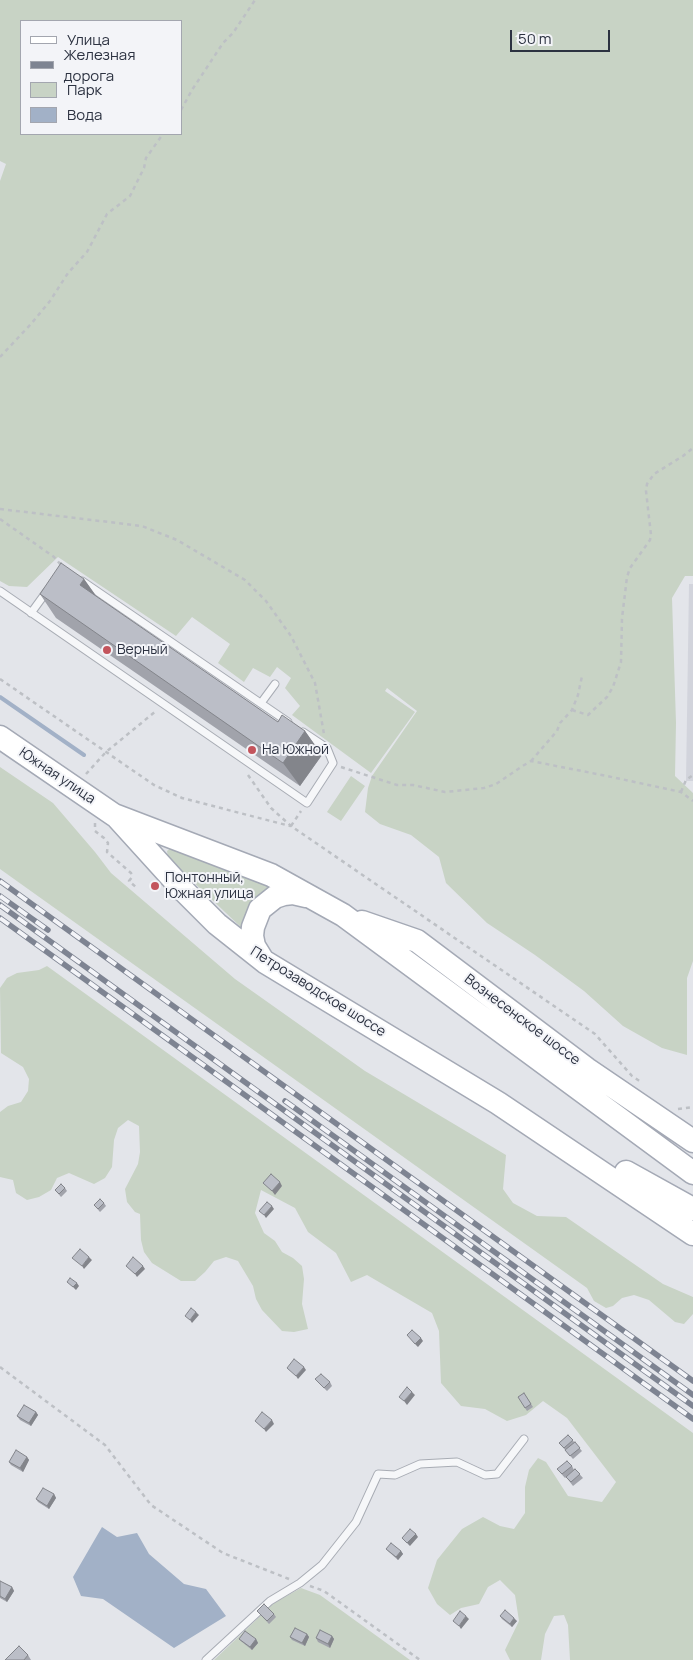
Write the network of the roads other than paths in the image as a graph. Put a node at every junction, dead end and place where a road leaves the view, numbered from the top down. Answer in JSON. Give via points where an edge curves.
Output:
{"nodes":[{"id":1,"x":64,"y":568,"type":"edge"},
{"id":2,"x":79,"y":579,"type":"edge"},
{"id":3,"x":0,"y":591,"type":"edge"},
{"id":4,"x":31,"y":613,"type":"junction"},
{"id":5,"x":274,"y":684,"type":"dead end"},
{"id":6,"x":261,"y":703,"type":"junction"},
{"id":7,"x":0,"y":737,"type":"edge"},
{"id":8,"x":114,"y":815,"type":"junction"},
{"id":9,"x":312,"y":898,"type":"junction"},
{"id":10,"x":343,"y":915,"type":"junction"},
{"id":11,"x":265,"y":962,"type":"junction"},
{"id":12,"x":498,"y":1103,"type":"junction"},
{"id":13,"x":693,"y":1140,"type":"edge"},
{"id":14,"x":693,"y":1173,"type":"edge"},
{"id":15,"x":693,"y":1208,"type":"edge"},
{"id":16,"x":693,"y":1234,"type":"edge"},
{"id":17,"x":524,"y":1439,"type":"dead end"},
{"id":18,"x":206,"y":1660,"type":"edge"}],
"edges":[{"from":1,"to":4,"type":"lane"},
{"from":2,"to":6,"type":"lane"},
{"from":3,"to":4,"type":"lane"},
{"from":4,"to":6,"type":"lane","via":[[307,802],[333,763],[327,748]]},
{"from":5,"to":6,"type":"lane"},
{"from":7,"to":8,"type":"main road","name":"Южная улица"},
{"from":8,"to":9,"type":"main road","via":[[271,874]]},
{"from":8,"to":11,"type":"main road","name":"Петрозаводское шоссе","via":[[217,924]]},
{"from":9,"to":10,"type":"main road"},
{"from":9,"to":11,"type":"main road","via":[[303,894],[284,894],[260,909],[252,936]]},
{"from":10,"to":13,"type":"main road","name":"Вознесенское шоссе","via":[[417,940],[587,1069]]},
{"from":10,"to":14,"type":"main road"},
{"from":11,"to":12,"type":"main road","name":"Петрозаводское шоссе"},
{"from":12,"to":15,"type":"main road"},
{"from":12,"to":16,"type":"main road","name":"Петрозаводское шоссе"},
{"from":17,"to":18,"type":"lane","via":[[497,1474],[485,1475],[457,1462],[420,1464],[395,1475],[378,1474],[356,1522],[322,1565],[270,1601]]}]}
